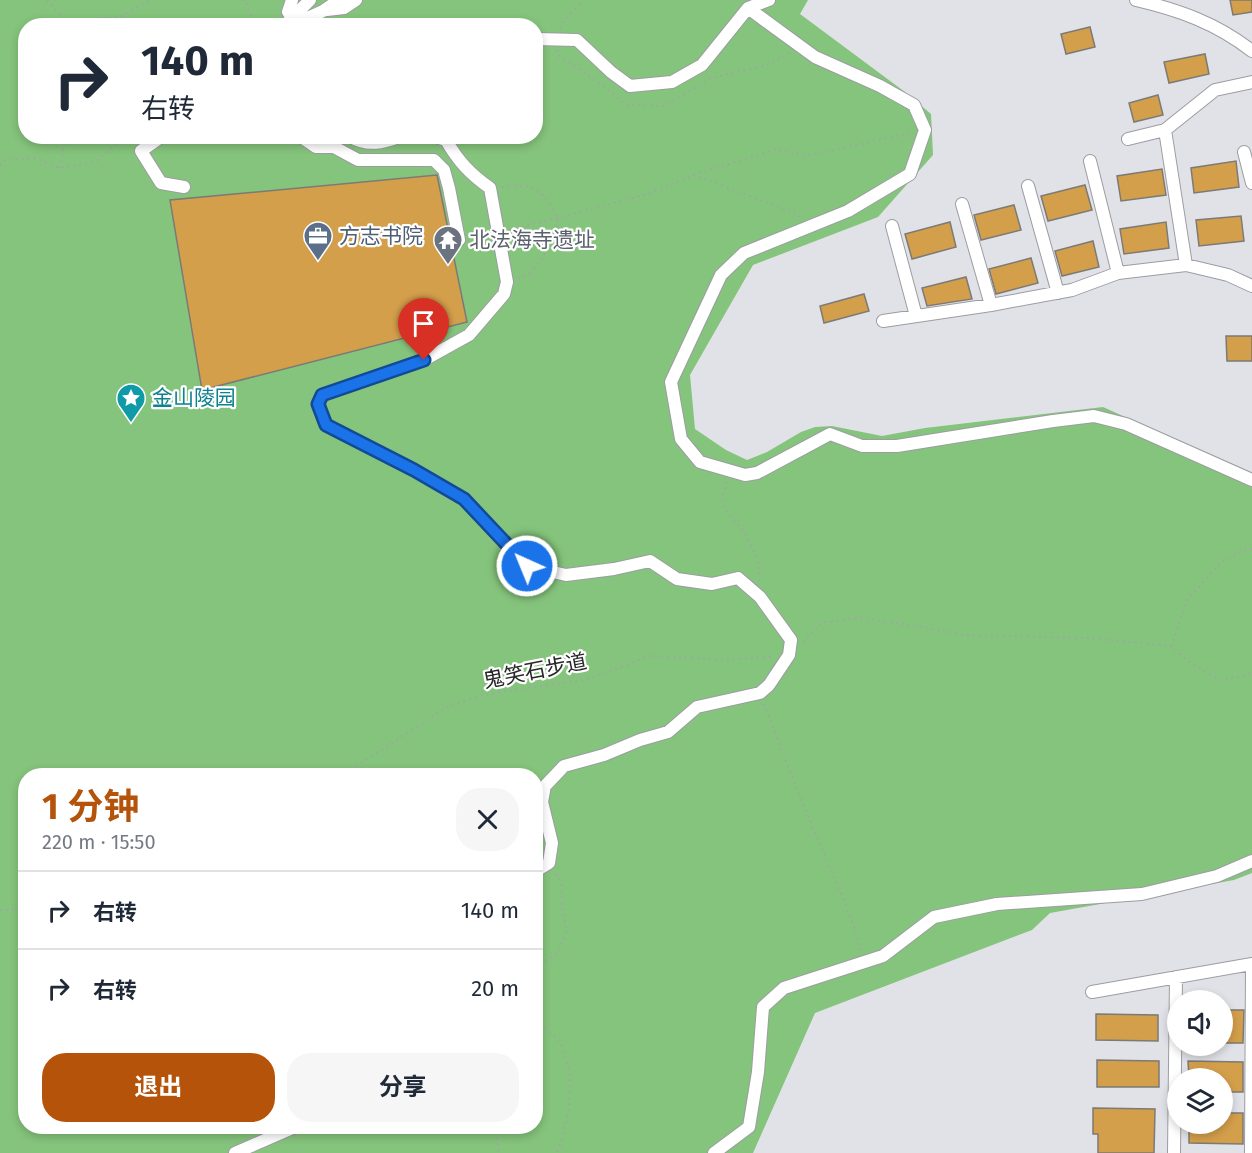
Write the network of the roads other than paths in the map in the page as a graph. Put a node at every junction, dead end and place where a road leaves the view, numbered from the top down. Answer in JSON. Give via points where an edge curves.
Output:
{"nodes":[{"id":1,"x":292,"y":0,"type":"edge"},
{"id":2,"x":310,"y":0,"type":"edge"},
{"id":3,"x":339,"y":0,"type":"edge"},
{"id":4,"x":356,"y":0,"type":"edge"},
{"id":5,"x":769,"y":0,"type":"edge"},
{"id":6,"x":1136,"y":0,"type":"edge"},
{"id":7,"x":748,"y":8,"type":"junction"},
{"id":8,"x":323,"y":11,"type":"junction"},
{"id":9,"x":287,"y":18,"type":"edge"},
{"id":10,"x":291,"y":18,"type":"edge"},
{"id":11,"x":308,"y":18,"type":"edge"},
{"id":12,"x":543,"y":39,"type":"edge"},
{"id":13,"x":1252,"y":51,"type":"edge"},
{"id":14,"x":1252,"y":82,"type":"edge"},
{"id":15,"x":1165,"y":130,"type":"junction"},
{"id":16,"x":1128,"y":140,"type":"dead end"},
{"id":17,"x":151,"y":144,"type":"edge"},
{"id":18,"x":312,"y":144,"type":"edge"},
{"id":19,"x":326,"y":144,"type":"edge"},
{"id":20,"x":335,"y":144,"type":"edge"},
{"id":21,"x":448,"y":144,"type":"edge"},
{"id":22,"x":1244,"y":152,"type":"dead end"},
{"id":23,"x":1090,"y":161,"type":"dead end"},
{"id":24,"x":1252,"y":183,"type":"edge"},
{"id":25,"x":1028,"y":186,"type":"dead end"},
{"id":26,"x":184,"y":187,"type":"dead end"},
{"id":27,"x":962,"y":204,"type":"dead end"},
{"id":28,"x":892,"y":226,"type":"dead end"},
{"id":29,"x":459,"y":240,"type":"road end"},
{"id":30,"x":1186,"y":265,"type":"junction"},
{"id":31,"x":1118,"y":273,"type":"junction"},
{"id":32,"x":1252,"y":286,"type":"edge"},
{"id":33,"x":1058,"y":293,"type":"junction"},
{"id":34,"x":991,"y":305,"type":"junction"},
{"id":35,"x":916,"y":316,"type":"junction"},
{"id":36,"x":883,"y":321,"type":"dead end"},
{"id":37,"x":1252,"y":480,"type":"edge"},
{"id":38,"x":543,"y":797,"type":"edge"},
{"id":39,"x":543,"y":806,"type":"edge"},
{"id":40,"x":1252,"y":861,"type":"edge"},
{"id":41,"x":543,"y":867,"type":"edge"},
{"id":42,"x":1252,"y":965,"type":"edge"},
{"id":43,"x":1176,"y":977,"type":"junction"},
{"id":44,"x":1092,"y":992,"type":"dead end"},
{"id":45,"x":279,"y":1134,"type":"edge"},
{"id":46,"x":235,"y":1153,"type":"edge"},
{"id":47,"x":714,"y":1153,"type":"edge"},
{"id":48,"x":1174,"y":1153,"type":"edge"},
{"id":49,"x":1251,"y":1153,"type":"edge"}],
"edges":[{"from":1,"to":9,"type":"street"},
{"from":2,"to":10,"type":"street"},
{"from":3,"to":8,"type":"street"},
{"from":4,"to":8,"type":"street","via":[[344,8]]},
{"from":5,"to":7,"type":"street"},
{"from":6,"to":13,"type":"street","via":[[1209,23]]},
{"from":7,"to":12,"type":"street","via":[[702,65],[672,82],[630,86],[577,40]]},
{"from":7,"to":37,"type":"street","via":[[815,57],[914,105],[925,130],[910,174],[848,211],[744,253],[721,275],[671,382],[681,439],[700,462],[745,475],[757,473],[830,434],[862,446],[897,446],[1094,416],[1126,424]]},
{"from":8,"to":11,"type":"street"},
{"from":14,"to":15,"type":"street","via":[[1215,90]]},
{"from":15,"to":16,"type":"street"},
{"from":15,"to":30,"type":"street"},
{"from":17,"to":26,"type":"street","via":[[141,151],[161,183]]},
{"from":18,"to":19,"type":"street"},
{"from":20,"to":29,"type":"street","via":[[358,159],[434,160],[444,170]]},
{"from":21,"to":38,"type":"street","via":[[473,176],[490,188],[507,282],[504,294],[469,335],[424,360],[322,395],[318,404],[326,425],[464,499],[527,566],[566,575],[650,561],[677,579],[712,584],[738,578],[760,597],[791,640],[789,655],[760,693],[697,707],[668,732],[564,766],[545,786]]},
{"from":22,"to":24,"type":"street"},
{"from":23,"to":31,"type":"street"},
{"from":25,"to":33,"type":"street"},
{"from":27,"to":34,"type":"street"},
{"from":28,"to":35,"type":"street"},
{"from":30,"to":31,"type":"street"},
{"from":30,"to":32,"type":"street","via":[[1228,274]]},
{"from":31,"to":33,"type":"street"},
{"from":33,"to":34,"type":"street"},
{"from":34,"to":35,"type":"street"},
{"from":35,"to":36,"type":"street"},
{"from":39,"to":41,"type":"street","via":[[552,843],[549,863]]},
{"from":40,"to":47,"type":"street","via":[[1217,876],[1142,894],[998,904],[933,917],[883,956],[784,988],[763,1007],[749,1126]]},
{"from":42,"to":43,"type":"street"},
{"from":42,"to":49,"type":"street"},
{"from":43,"to":44,"type":"street"},
{"from":43,"to":48,"type":"street"},
{"from":45,"to":46,"type":"street"}]}
